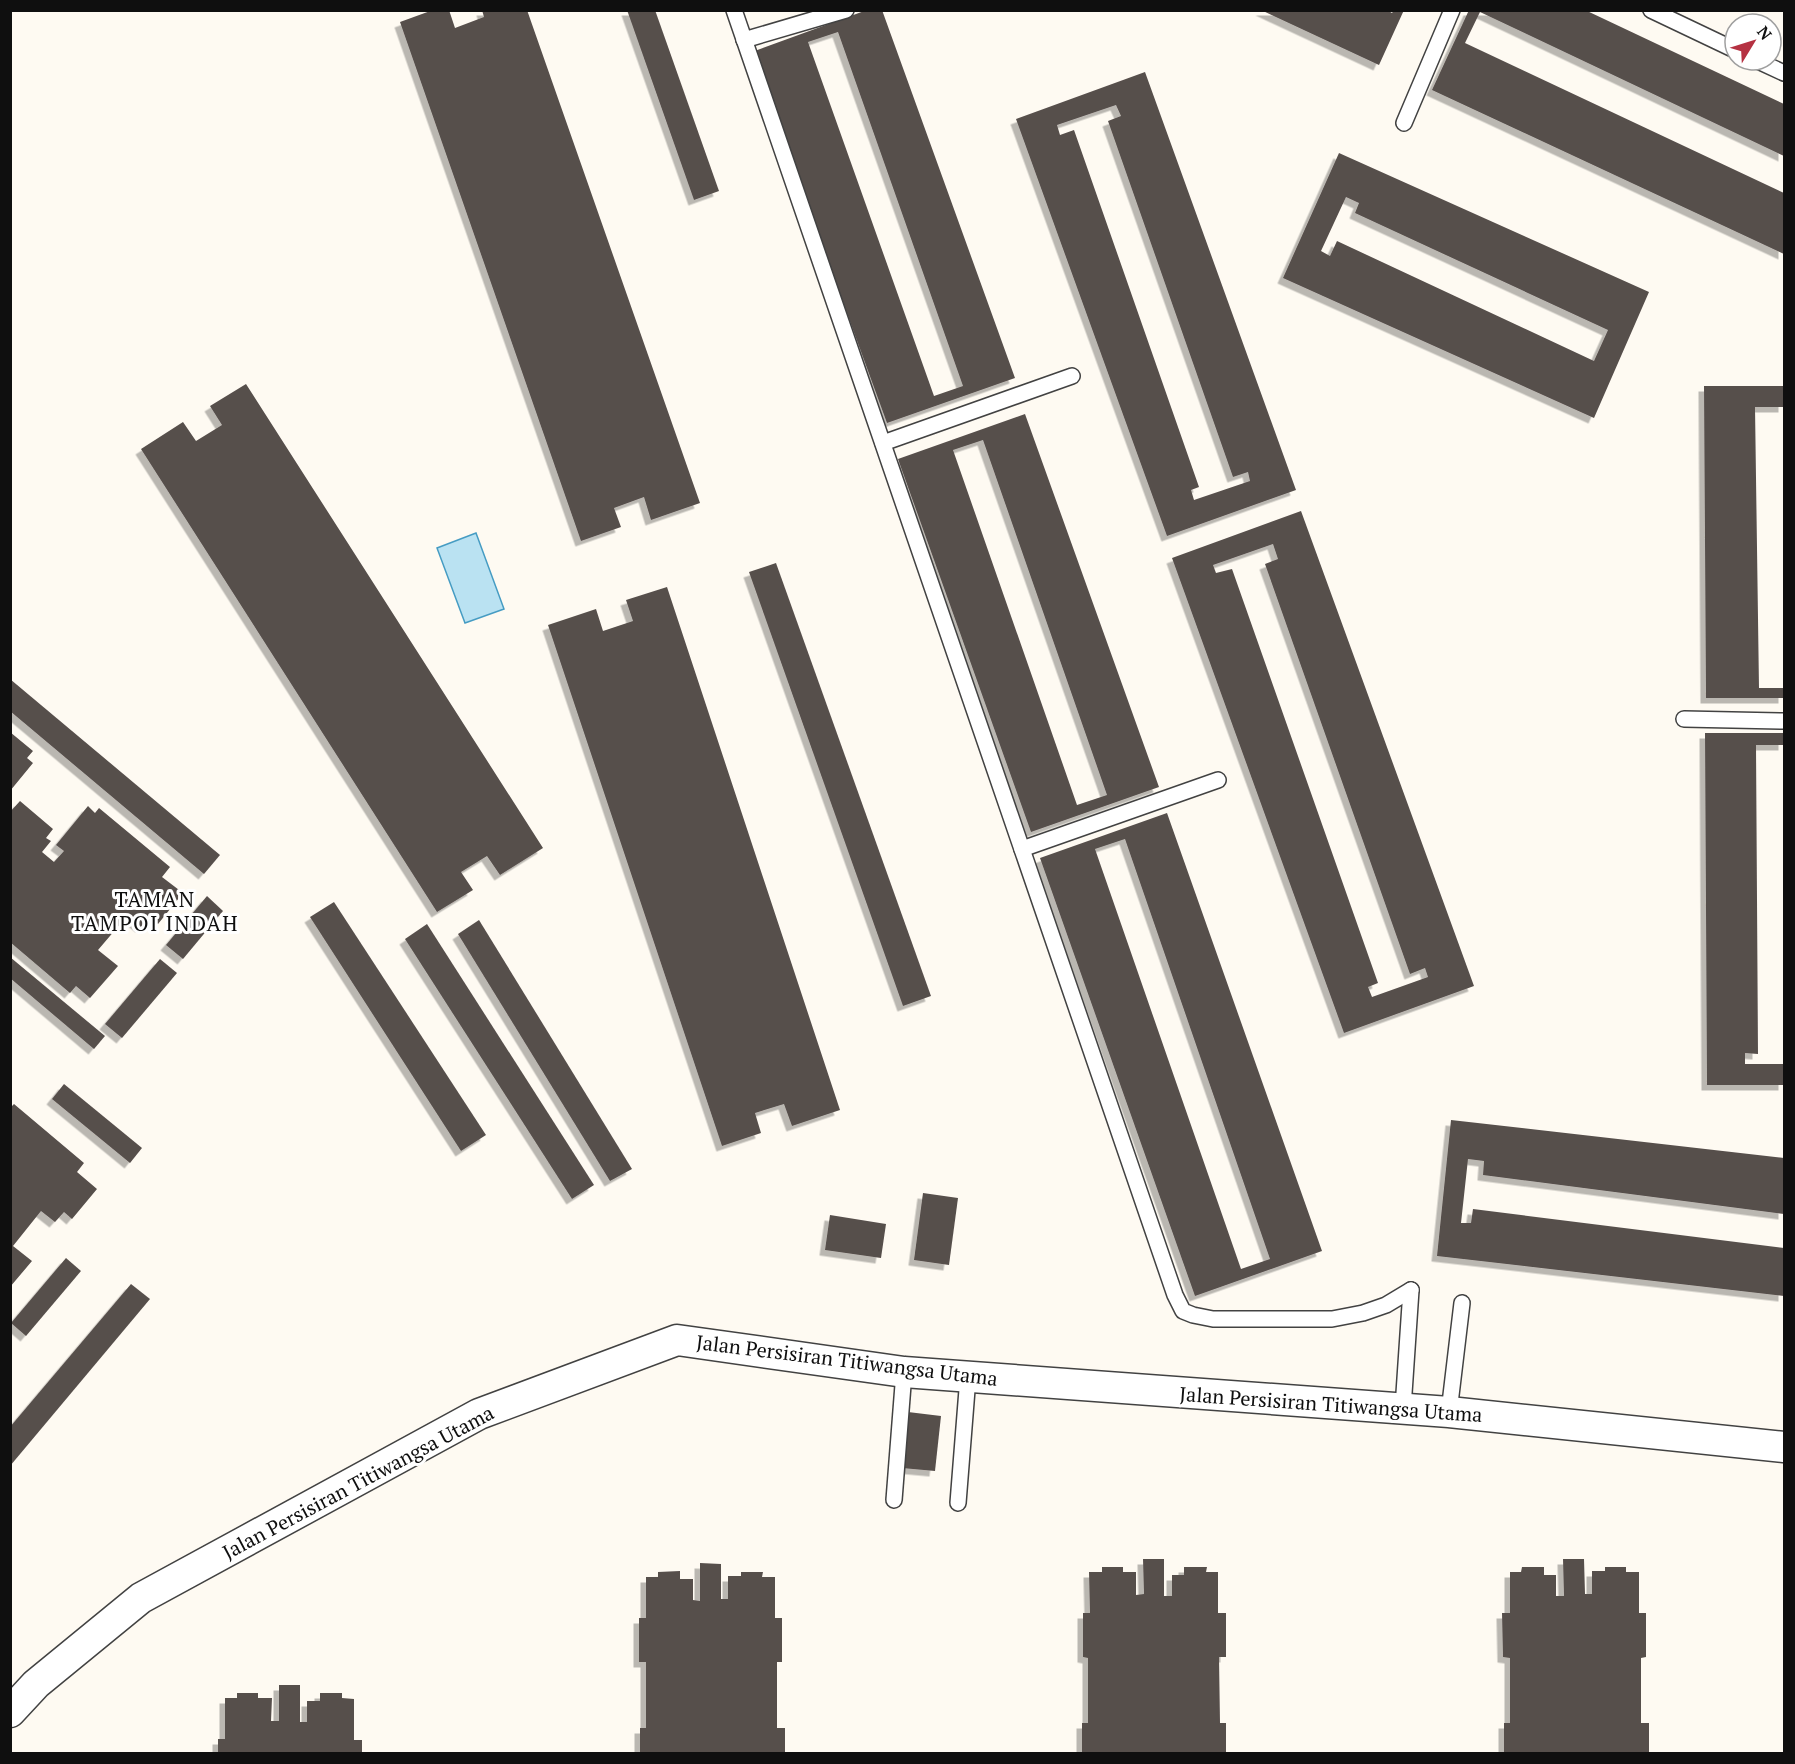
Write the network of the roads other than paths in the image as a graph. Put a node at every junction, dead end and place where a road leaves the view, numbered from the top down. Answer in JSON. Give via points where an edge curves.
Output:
{"nodes":[{"id":1,"x":734,"y":10,"type":"edge"},
{"id":2,"x":846,"y":10,"type":"edge"},
{"id":3,"x":1452,"y":10,"type":"edge"},
{"id":4,"x":1651,"y":10,"type":"edge"},
{"id":5,"x":744,"y":40,"type":"junction"},
{"id":6,"x":1723,"y":44,"type":"edge"},
{"id":7,"x":1404,"y":123,"type":"dead end"},
{"id":8,"x":1072,"y":376,"type":"dead end"},
{"id":9,"x":883,"y":443,"type":"junction"},
{"id":10,"x":1684,"y":719,"type":"dead end"},
{"id":11,"x":1785,"y":720,"type":"edge"},
{"id":12,"x":1218,"y":780,"type":"dead end"},
{"id":13,"x":1022,"y":849,"type":"junction"},
{"id":14,"x":1462,"y":1303,"type":"dead end"},
{"id":15,"x":904,"y":1372,"type":"junction"},
{"id":16,"x":968,"y":1377,"type":"junction"},
{"id":17,"x":1403,"y":1408,"type":"junction"},
{"id":18,"x":1449,"y":1412,"type":"junction"},
{"id":19,"x":1785,"y":1447,"type":"edge"},
{"id":20,"x":894,"y":1500,"type":"dead end"},
{"id":21,"x":958,"y":1503,"type":"dead end"},
{"id":22,"x":10,"y":1712,"type":"edge"}],
"edges":[{"from":1,"to":5,"type":"lane"},
{"from":2,"to":5,"type":"lane"},
{"from":3,"to":7,"type":"lane"},
{"from":4,"to":6,"type":"lane"},
{"from":5,"to":9,"type":"lane"},
{"from":8,"to":9,"type":"lane"},
{"from":9,"to":13,"type":"lane"},
{"from":10,"to":11,"type":"lane"},
{"from":12,"to":13,"type":"lane"},
{"from":13,"to":17,"type":"lane","via":[[1183,1311],[1213,1319],[1332,1319],[1386,1305],[1411,1290]]},
{"from":14,"to":18,"type":"lane"},
{"from":15,"to":16,"type":"street","name":"Jalan Persisiran Titiwangsa Utama"},
{"from":15,"to":20,"type":"lane"},
{"from":15,"to":22,"type":"street","name":"Jalan Persisiran Titiwangsa Utama","via":[[677,1340],[479,1414],[141,1598],[36,1684]]},
{"from":16,"to":17,"type":"street","name":"Jalan Persisiran Titiwangsa Utama"},
{"from":16,"to":21,"type":"lane"},
{"from":17,"to":18,"type":"street","name":"Jalan Persisiran Titiwangsa Utama"},
{"from":18,"to":19,"type":"street","name":"Jalan Persisiran Titiwangsa Utama"}]}
